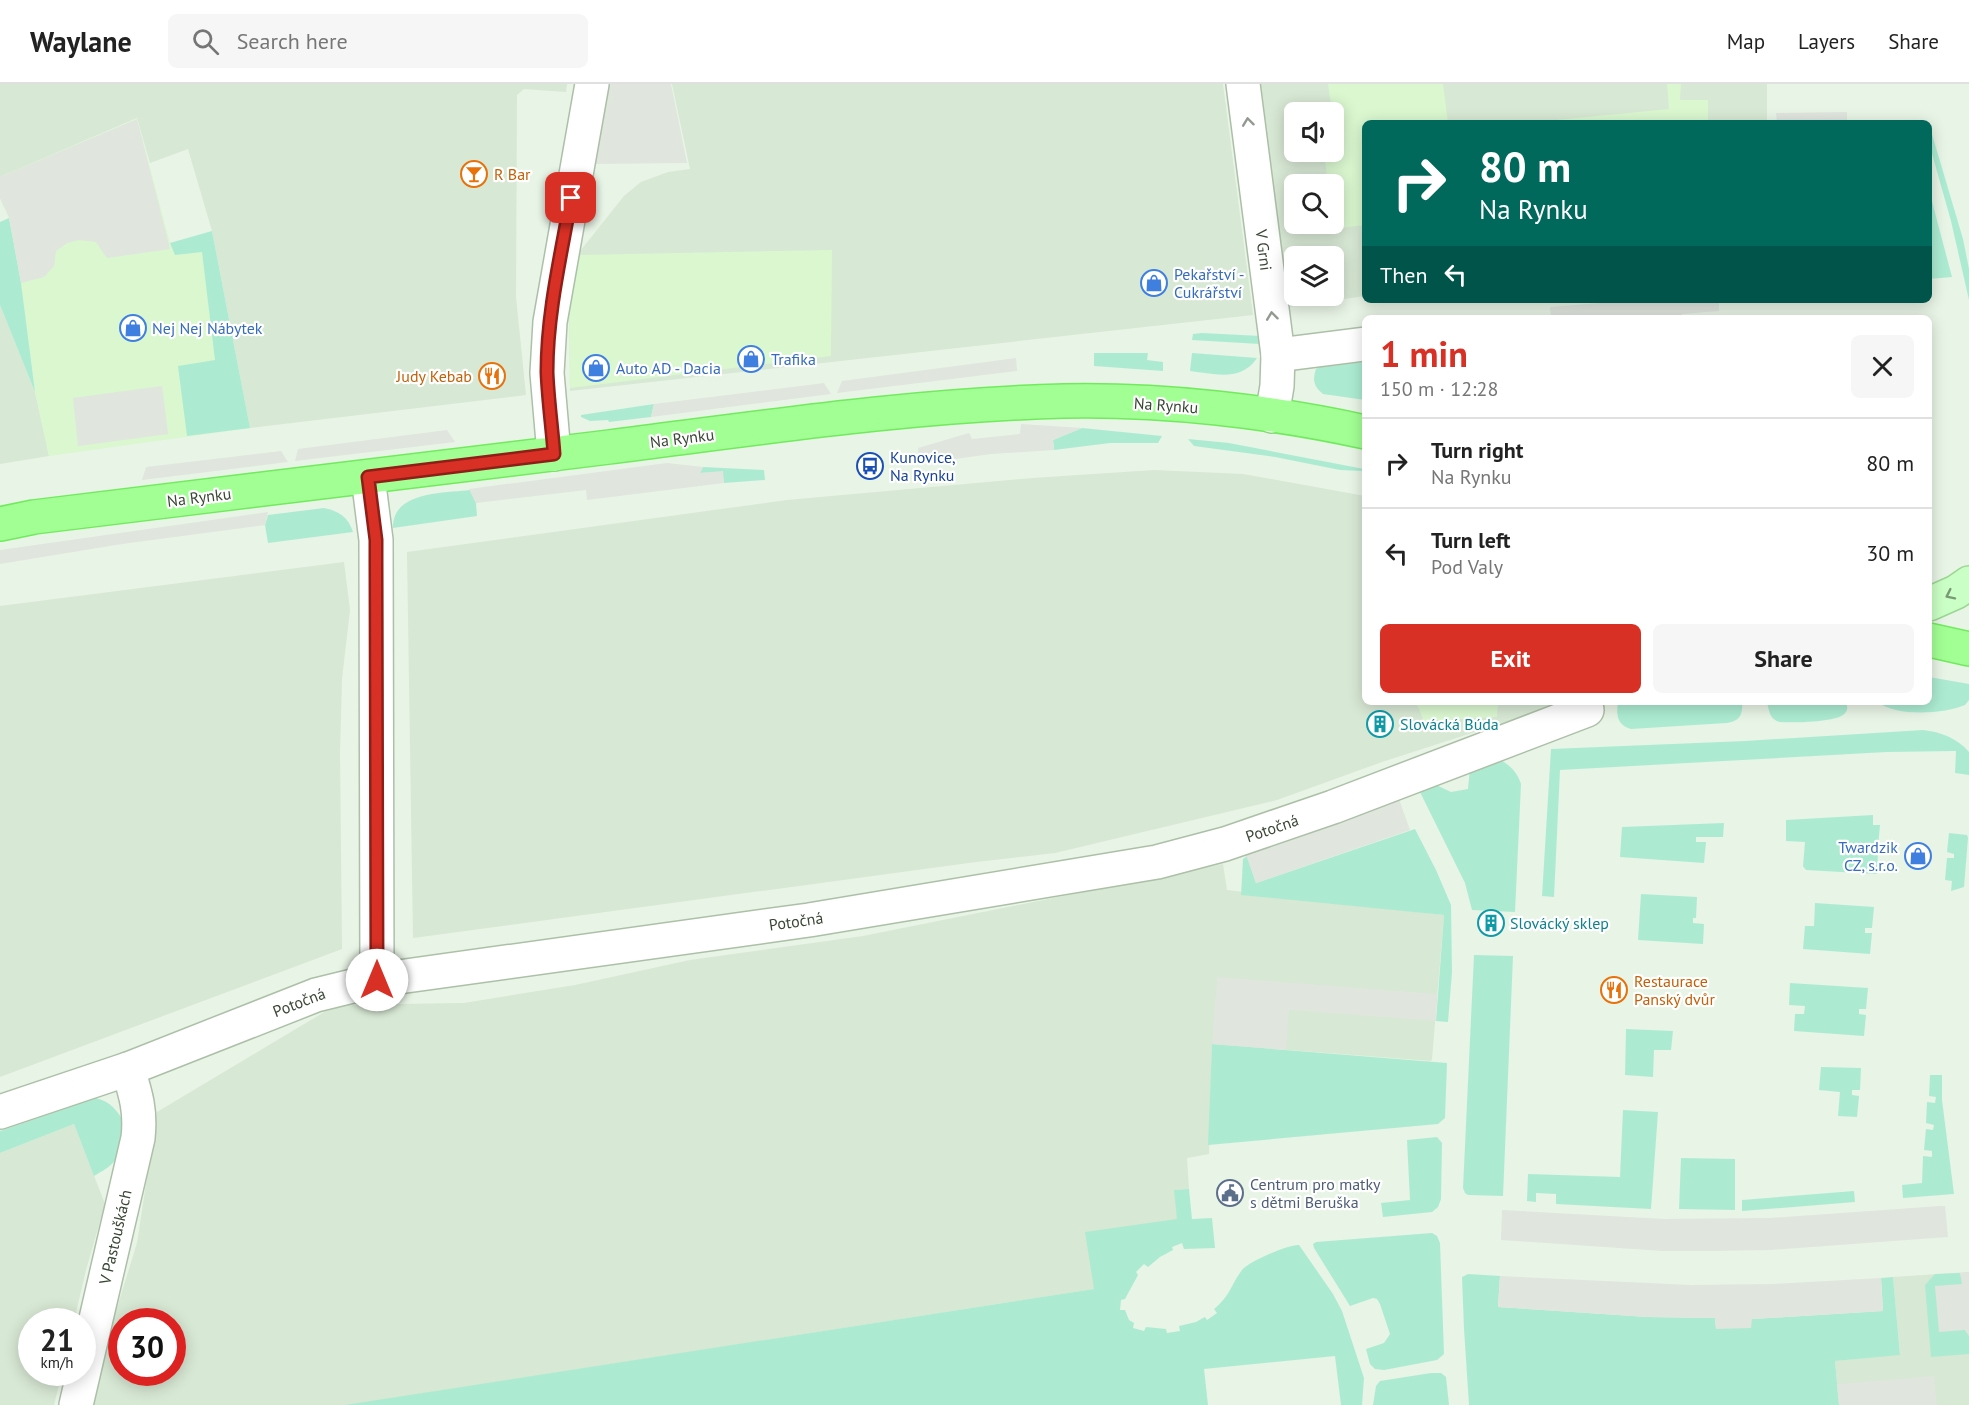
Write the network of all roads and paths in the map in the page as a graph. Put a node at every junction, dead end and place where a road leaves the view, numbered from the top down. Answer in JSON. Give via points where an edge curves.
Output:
{"nodes":[{"id":1,"x":592,"y":84,"type":"edge"},
{"id":2,"x":1243,"y":84,"type":"edge"},
{"id":3,"x":1362,"y":344,"type":"edge"},
{"id":4,"x":1278,"y":355,"type":"junction"},
{"id":5,"x":1272,"y":416,"type":"junction"},
{"id":6,"x":1362,"y":431,"type":"edge"},
{"id":7,"x":554,"y":454,"type":"junction"},
{"id":8,"x":368,"y":477,"type":"junction"},
{"id":9,"x":0,"y":524,"type":"edge"},
{"id":10,"x":1969,"y":583,"type":"edge"},
{"id":11,"x":1932,"y":603,"type":"edge"},
{"id":12,"x":1932,"y":641,"type":"edge"},
{"id":13,"x":1969,"y":649,"type":"edge"},
{"id":14,"x":1587,"y":710,"type":"dead end"},
{"id":15,"x":377,"y":980,"type":"junction"},
{"id":16,"x":128,"y":1069,"type":"junction"},
{"id":17,"x":0,"y":1112,"type":"edge"},
{"id":18,"x":76,"y":1405,"type":"edge"}],
"edges":[{"from":1,"to":7,"type":"street","via":[[550,322],[547,373]]},
{"from":4,"to":2,"type":"street","name":"V Grni","one_way":true},
{"from":3,"to":4,"type":"street"},
{"from":4,"to":5,"type":"street","name":"V Grni"},
{"from":5,"to":6,"type":"main road","name":"Na Rynku"},
{"from":5,"to":7,"type":"main road","name":"Na Rynku","via":[[1136,402],[1002,404],[808,422]]},
{"from":7,"to":8,"type":"main road","name":"Na Rynku"},
{"from":8,"to":9,"type":"main road","name":"Na Rynku"},
{"from":8,"to":15,"type":"street","via":[[376,540]]},
{"from":10,"to":11,"type":"main road","one_way":true},
{"from":12,"to":13,"type":"main road"},
{"from":14,"to":15,"type":"street","name":"Potočná","via":[[1332,807],[1157,862],[809,920]]},
{"from":15,"to":16,"type":"street","name":"Potočná","via":[[316,995]]},
{"from":16,"to":17,"type":"street","name":"Potočná"},
{"from":16,"to":18,"type":"street","name":"V Pastouškách","via":[[138,1101],[138,1138]]}]}
